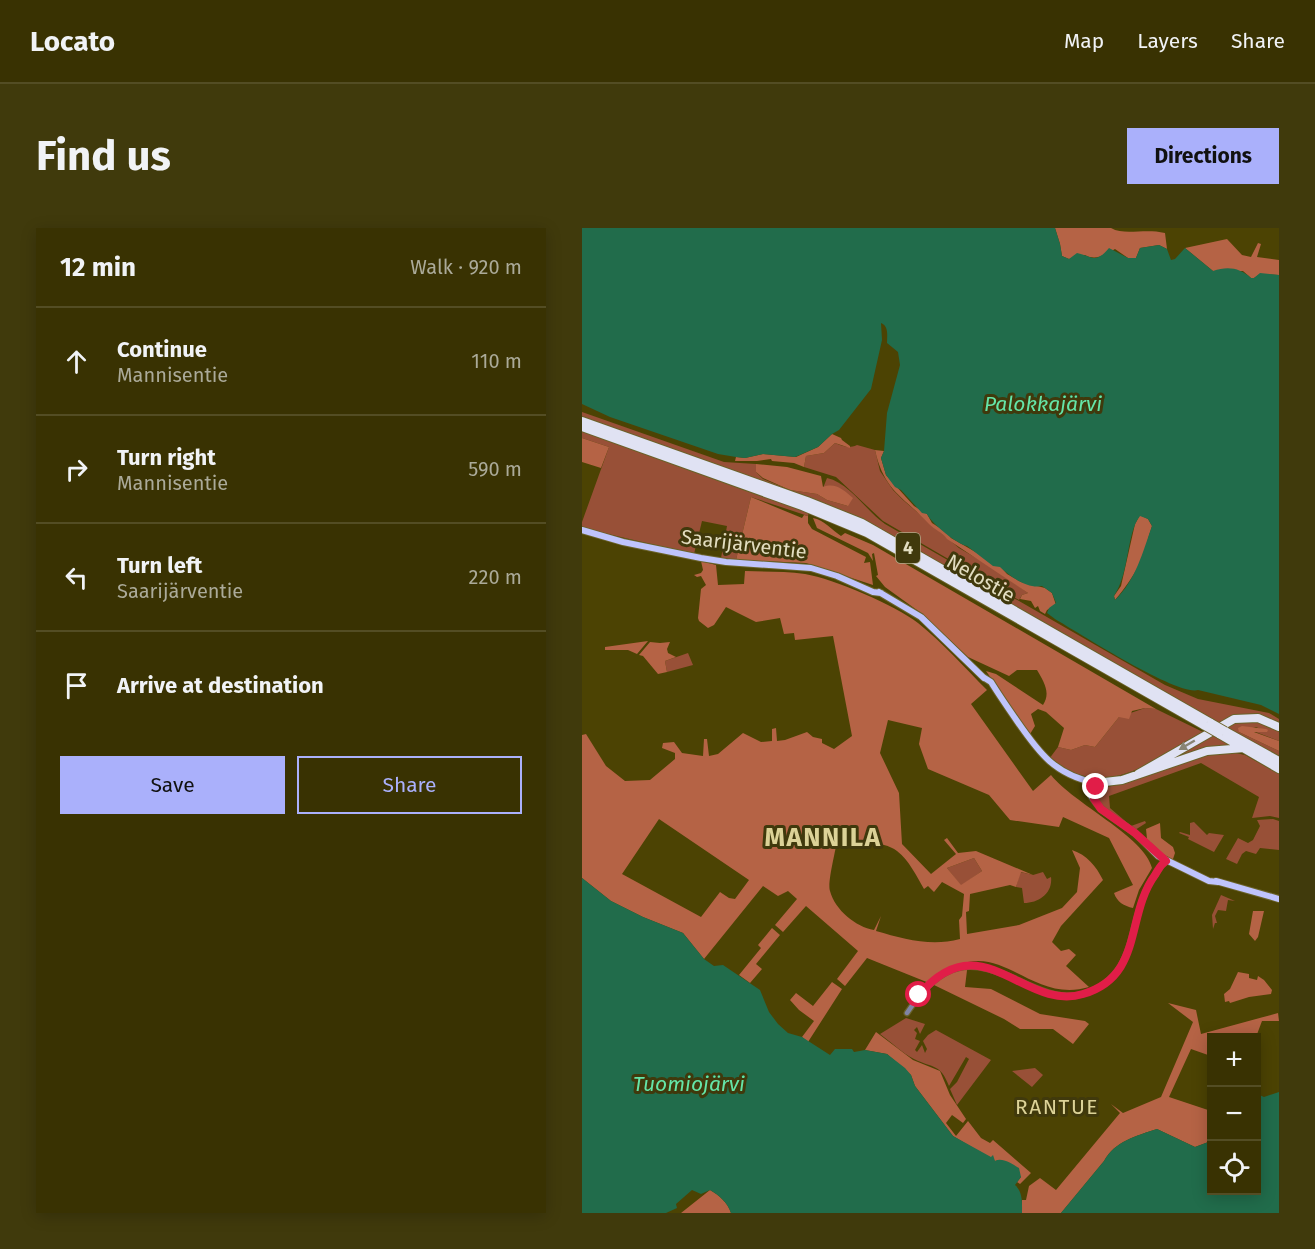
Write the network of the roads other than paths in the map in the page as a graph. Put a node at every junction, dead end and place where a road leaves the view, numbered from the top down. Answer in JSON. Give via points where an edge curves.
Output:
{"nodes":[{"id":1,"x":582,"y":420,"type":"edge"},
{"id":2,"x":582,"y":427,"type":"edge"},
{"id":3,"x":582,"y":530,"type":"edge"},
{"id":4,"x":1208,"y":724,"type":"junction"},
{"id":5,"x":1279,"y":727,"type":"edge"},
{"id":6,"x":1222,"y":732,"type":"junction"},
{"id":7,"x":1244,"y":748,"type":"junction"},
{"id":8,"x":1279,"y":761,"type":"edge"},
{"id":9,"x":1279,"y":769,"type":"edge"},
{"id":10,"x":1138,"y":774,"type":"junction"},
{"id":11,"x":1093,"y":782,"type":"junction"},
{"id":12,"x":1164,"y":860,"type":"junction"},
{"id":13,"x":1279,"y":899,"type":"edge"},
{"id":14,"x":907,"y":1013,"type":"dead end"}],
"edges":[{"from":1,"to":4,"type":"highway","name":"Nelostie","number":"4","via":[[862,523]]},
{"from":2,"to":4,"type":"highway","name":"Nelostie","number":"4","via":[[850,525]]},
{"from":3,"to":11,"type":"main road","name":"Saarijärventie","via":[[701,558],[811,568],[881,593],[921,617],[995,689],[1044,758],[1063,772]]},
{"from":4,"to":6,"type":"highway","name":"Nelostie","number":"4","bridge":true},
{"from":5,"to":10,"type":"highway","one_way":true,"via":[[1258,718],[1234,719]]},
{"from":6,"to":7,"type":"highway","name":"Nelostie","number":"4"},
{"from":6,"to":8,"type":"highway","name":"Nelostie","number":"4"},
{"from":7,"to":9,"type":"highway","name":"Nelostie","number":"4"},
{"from":7,"to":10,"type":"highway","via":[[1214,749]]},
{"from":10,"to":11,"type":"highway","via":[[1122,780]]},
{"from":11,"to":12,"type":"main road","via":[[1094,799],[1101,809]]},
{"from":12,"to":13,"type":"main road","via":[[1207,879]]},
{"from":12,"to":14,"type":"street","via":[[1144,891],[1126,960],[1099,988],[1077,995],[1058,995],[993,969],[963,967],[936,978]]}]}
